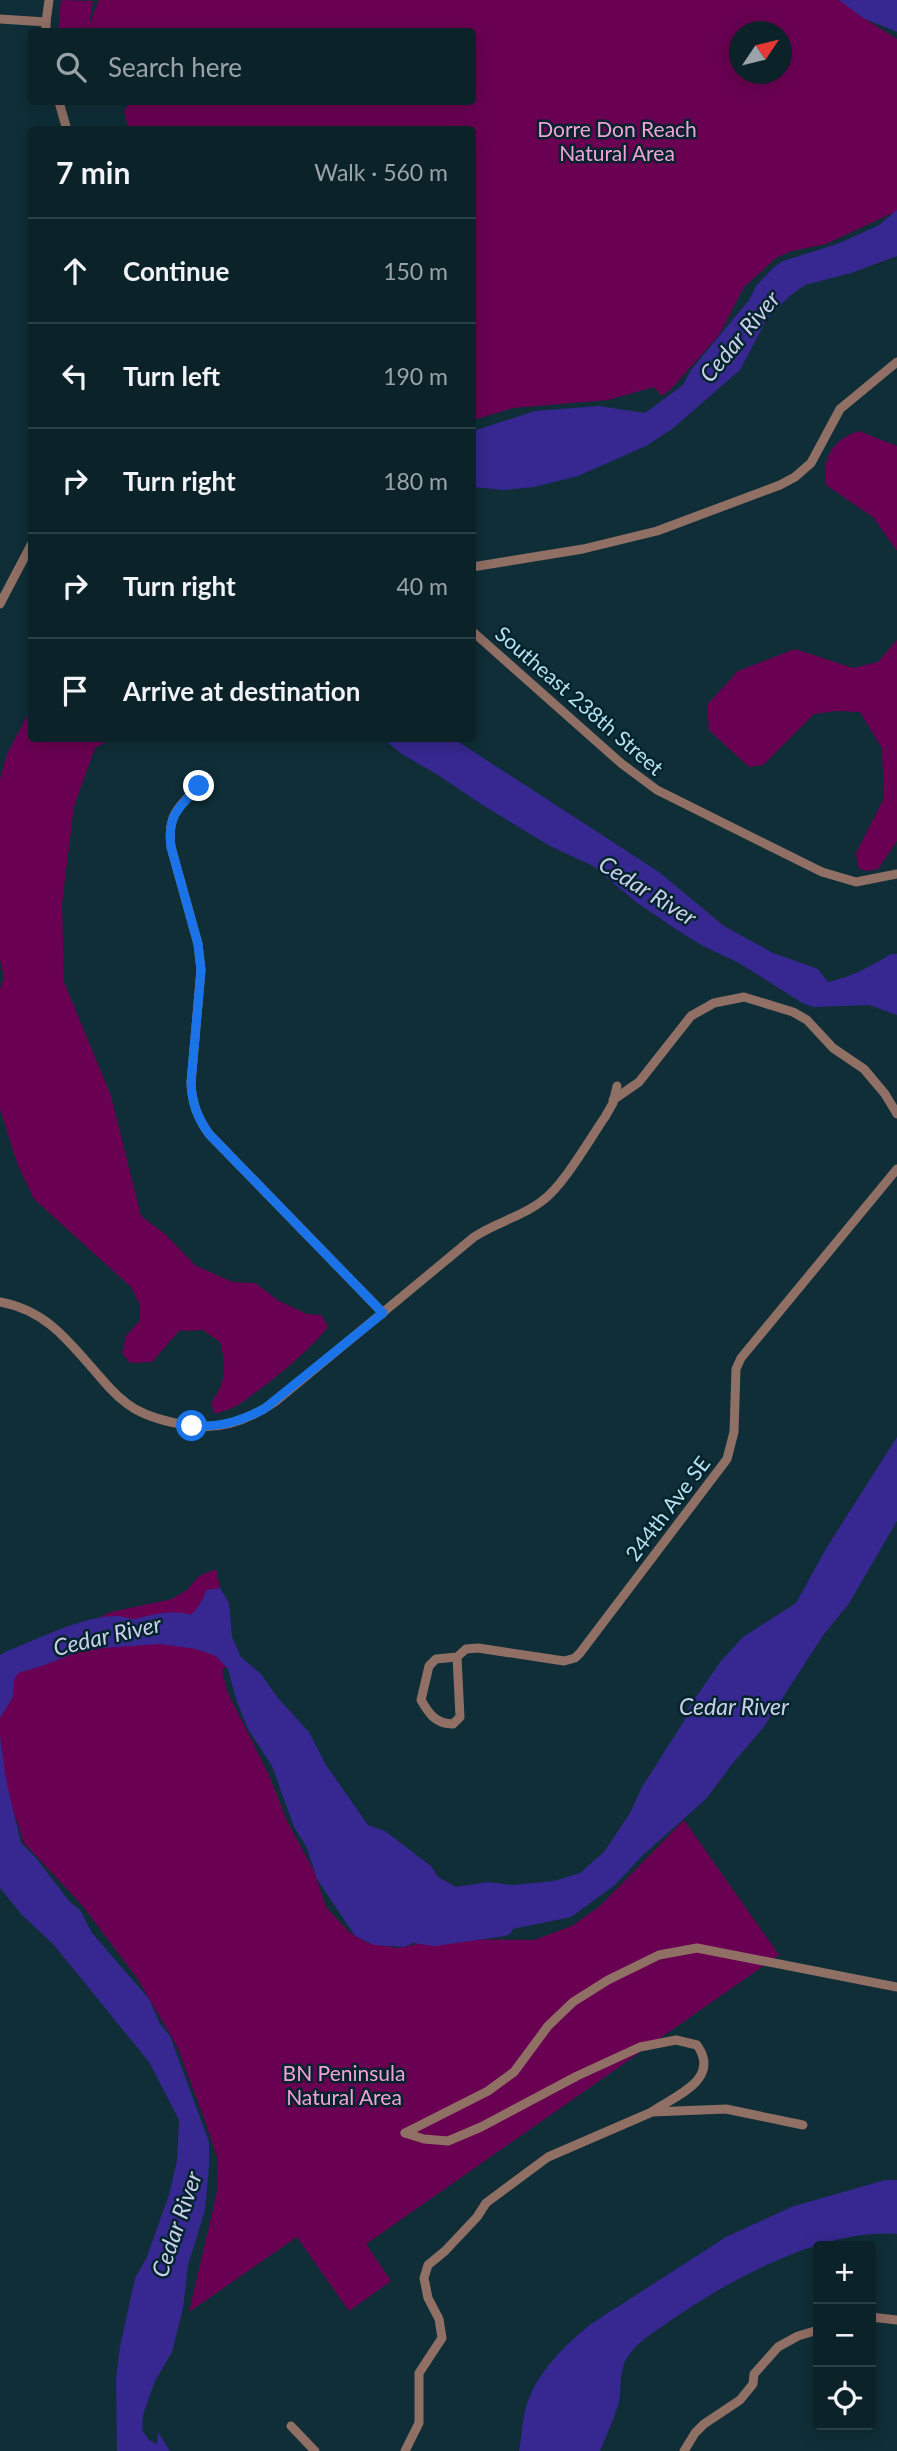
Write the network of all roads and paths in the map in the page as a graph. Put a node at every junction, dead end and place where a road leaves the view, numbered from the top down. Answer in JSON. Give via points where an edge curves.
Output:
{"nodes":[{"id":1,"x":50,"y":0,"type":"edge"},
{"id":2,"x":0,"y":19,"type":"edge"},
{"id":3,"x":46,"y":27,"type":"edge"},
{"id":4,"x":60,"y":105,"type":"edge"},
{"id":5,"x":66,"y":126,"type":"edge"},
{"id":6,"x":897,"y":362,"type":"edge"},
{"id":7,"x":28,"y":551,"type":"edge"},
{"id":8,"x":476,"y":567,"type":"edge"},
{"id":9,"x":0,"y":604,"type":"edge"},
{"id":10,"x":476,"y":635,"type":"edge"},
{"id":11,"x":199,"y":786,"type":"dead end"},
{"id":12,"x":897,"y":874,"type":"edge"},
{"id":13,"x":617,"y":1086,"type":"dead end"},
{"id":14,"x":613,"y":1100,"type":"junction"},
{"id":15,"x":897,"y":1114,"type":"edge"},
{"id":16,"x":897,"y":1169,"type":"edge"},
{"id":17,"x":0,"y":1302,"type":"edge"},
{"id":18,"x":383,"y":1313,"type":"junction"},
{"id":19,"x":457,"y":1657,"type":"junction"},
{"id":20,"x":897,"y":1987,"type":"edge"},
{"id":21,"x":652,"y":2112,"type":"junction"},
{"id":22,"x":803,"y":2125,"type":"dead end"},
{"id":23,"x":876,"y":2318,"type":"edge"},
{"id":24,"x":897,"y":2320,"type":"edge"},
{"id":25,"x":813,"y":2332,"type":"edge"},
{"id":26,"x":291,"y":2426,"type":"dead end"},
{"id":27,"x":315,"y":2451,"type":"edge"},
{"id":28,"x":405,"y":2451,"type":"edge"},
{"id":29,"x":684,"y":2451,"type":"edge"}],
"edges":[{"from":1,"to":3,"type":"street"},
{"from":2,"to":3,"type":"street"},
{"from":4,"to":5,"type":"street"},
{"from":6,"to":8,"type":"street","via":[[840,410],[811,463],[780,485],[657,531],[583,550]]},
{"from":7,"to":9,"type":"street"},
{"from":10,"to":12,"type":"street","name":"Southeast 238th Street","via":[[657,790],[822,872],[856,882]]},
{"from":11,"to":18,"type":"street","via":[[176,809],[169,832],[201,970],[192,1101],[209,1134]]},
{"from":13,"to":14,"type":"street"},
{"from":14,"to":15,"type":"street","via":[[639,1082],[691,1016],[714,1003],[744,997],[807,1020],[833,1048],[864,1069]]},
{"from":14,"to":18,"type":"street","via":[[545,1199],[488,1227]]},
{"from":16,"to":19,"type":"street","name":"244th Ave SE","via":[[741,1358],[727,1459],[580,1653],[564,1661],[478,1648],[466,1649]]},
{"from":17,"to":18,"type":"street","via":[[29,1311],[56,1328],[116,1395],[134,1408],[171,1423],[218,1427],[264,1409]]},
{"from":19,"to":19,"type":"street","name":"244th Ave SE","via":[[460,1717],[453,1724],[444,1724],[421,1700],[422,1688],[436,1658]]},
{"from":20,"to":21,"type":"street","via":[[697,1948],[659,1955],[573,2002],[548,2026],[514,2072],[488,2091],[405,2133],[448,2141],[640,2047],[676,2040],[697,2045],[704,2055],[704,2072],[698,2081]]},
{"from":21,"to":22,"type":"street","via":[[726,2109]]},
{"from":21,"to":28,"type":"street","via":[[548,2157],[486,2203],[445,2252],[428,2265],[424,2278],[442,2338],[419,2373],[419,2423]]},
{"from":23,"to":24,"type":"street"},
{"from":25,"to":29,"type":"street","via":[[778,2347],[754,2374],[753,2384],[740,2400],[695,2432]]},
{"from":26,"to":27,"type":"street"}]}
